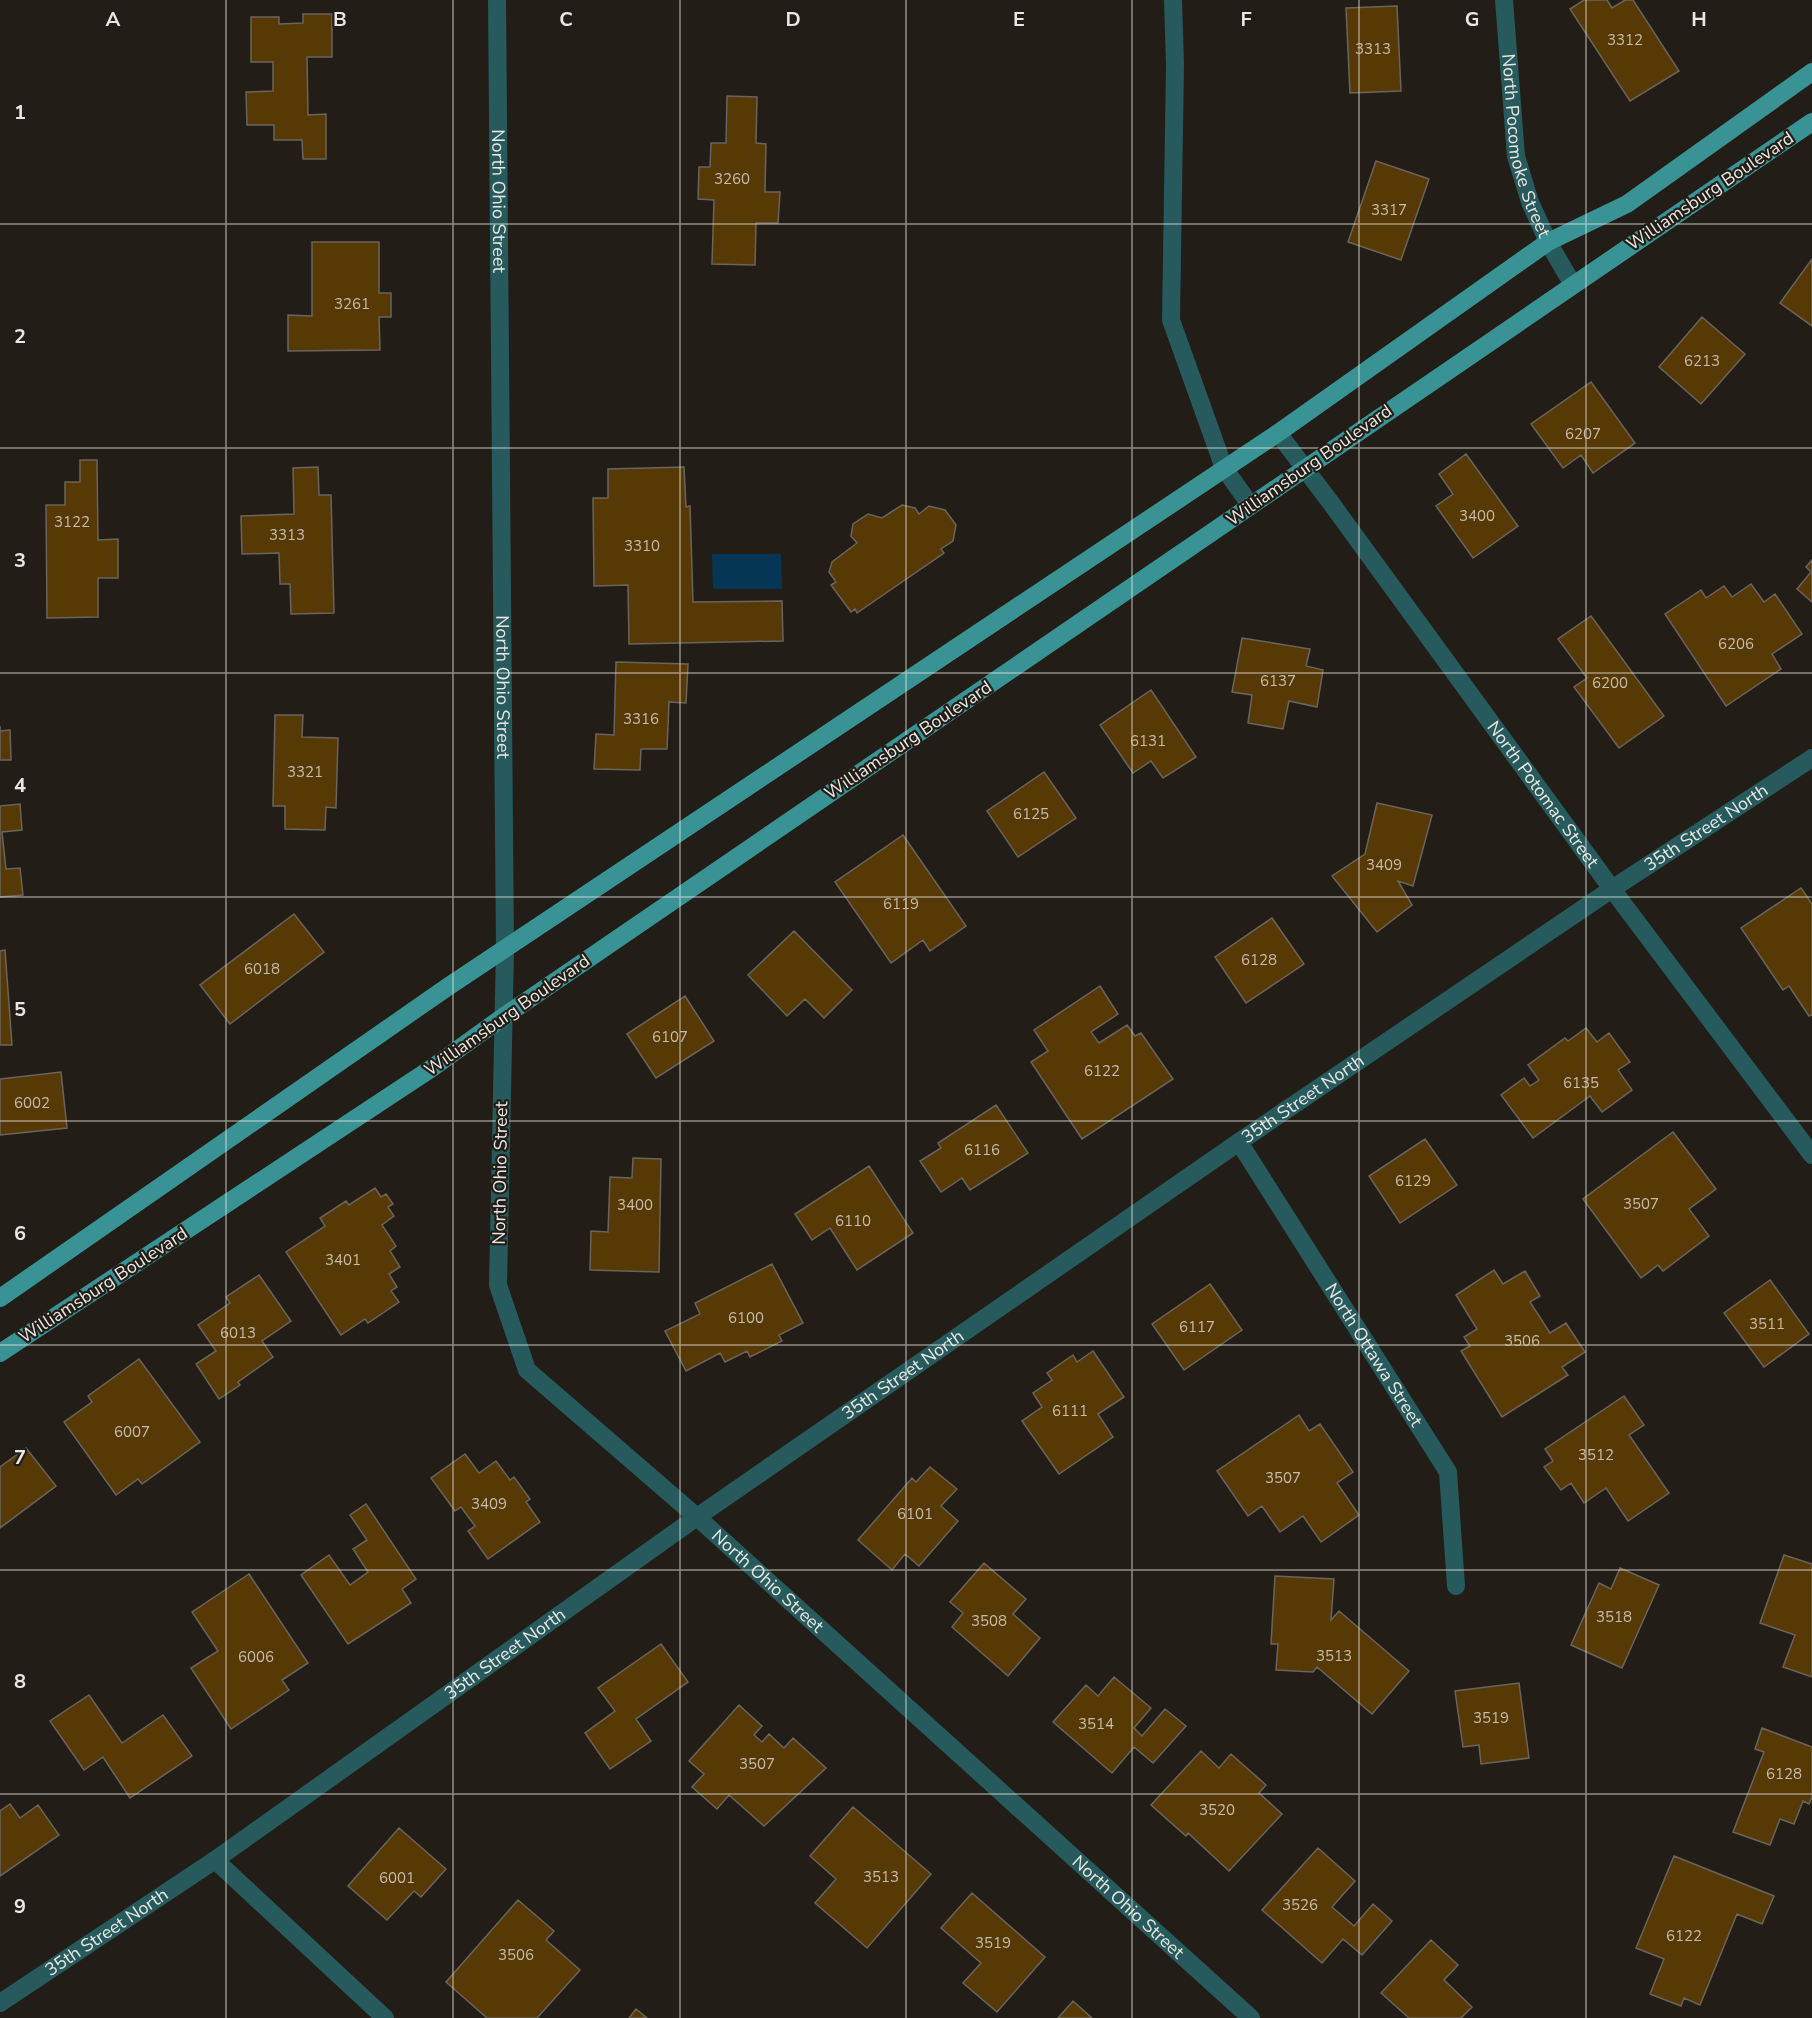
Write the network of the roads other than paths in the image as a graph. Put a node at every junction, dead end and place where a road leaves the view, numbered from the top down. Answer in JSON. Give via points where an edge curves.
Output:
{"nodes":[{"id":1,"x":496,"y":0,"type":"edge"},
{"id":2,"x":1173,"y":0,"type":"edge"},
{"id":3,"x":1504,"y":0,"type":"edge"},
{"id":4,"x":1812,"y":72,"type":"edge"},
{"id":5,"x":1812,"y":122,"type":"edge"},
{"id":6,"x":1548,"y":242,"type":"junction"},
{"id":7,"x":1573,"y":285,"type":"junction"},
{"id":8,"x":1278,"y":433,"type":"junction"},
{"id":9,"x":1305,"y":467,"type":"junction"},
{"id":10,"x":1224,"y":468,"type":"junction"},
{"id":11,"x":1251,"y":506,"type":"junction"},
{"id":12,"x":1812,"y":758,"type":"edge"},
{"id":13,"x":1612,"y":889,"type":"junction"},
{"id":14,"x":505,"y":950,"type":"junction"},
{"id":15,"x":503,"y":1017,"type":"junction"},
{"id":16,"x":1239,"y":1142,"type":"junction"},
{"id":17,"x":1812,"y":1155,"type":"edge"},
{"id":18,"x":0,"y":1298,"type":"edge"},
{"id":19,"x":0,"y":1353,"type":"edge"},
{"id":20,"x":697,"y":1517,"type":"junction"},
{"id":21,"x":1456,"y":1586,"type":"dead end"},
{"id":22,"x":215,"y":1860,"type":"junction"},
{"id":23,"x":0,"y":2003,"type":"edge"},
{"id":24,"x":385,"y":2018,"type":"edge"},
{"id":25,"x":1251,"y":2018,"type":"edge"}],
"edges":[{"from":1,"to":14,"type":"street","name":"North Ohio Street"},
{"from":2,"to":10,"type":"street","via":[[1171,320]]},
{"from":3,"to":6,"type":"street","name":"North Pocomoke Street","via":[[1516,156],[1526,192]]},
{"from":4,"to":6,"type":"main road","name":"Williamsburg Boulevard","via":[[1627,204]]},
{"from":5,"to":7,"type":"main road","name":"Williamsburg Boulevard"},
{"from":6,"to":7,"type":"street","name":"North Pocomoke Street"},
{"from":6,"to":8,"type":"main road","name":"Williamsburg Boulevard"},
{"from":7,"to":9,"type":"main road","name":"Williamsburg Boulevard"},
{"from":8,"to":9,"type":"street","name":"North Potomac Street"},
{"from":8,"to":10,"type":"main road","name":"Williamsburg Boulevard"},
{"from":9,"to":11,"type":"main road","name":"Williamsburg Boulevard"},
{"from":9,"to":13,"type":"street","name":"North Potomac Street"},
{"from":10,"to":11,"type":"street"},
{"from":10,"to":14,"type":"main road","name":"Williamsburg Boulevard"},
{"from":11,"to":15,"type":"main road","name":"Williamsburg Boulevard"},
{"from":12,"to":13,"type":"street","name":"35th Street North"},
{"from":13,"to":16,"type":"street","name":"35th Street North"},
{"from":13,"to":17,"type":"street","name":"North Potomac Street"},
{"from":14,"to":15,"type":"street","name":"North Ohio Street"},
{"from":14,"to":18,"type":"main road","name":"Williamsburg Boulevard"},
{"from":15,"to":19,"type":"main road","name":"Williamsburg Boulevard","via":[[413,1081]]},
{"from":15,"to":20,"type":"street","name":"North Ohio Street","via":[[498,1285],[527,1370]]},
{"from":16,"to":20,"type":"street","name":"35th Street North"},
{"from":16,"to":21,"type":"street","name":"North Ottawa Street","via":[[1448,1472]]},
{"from":20,"to":22,"type":"street","name":"35th Street North"},
{"from":20,"to":25,"type":"street","name":"North Ohio Street"},
{"from":22,"to":23,"type":"street","name":"35th Street North"},
{"from":22,"to":24,"type":"street"}]}
